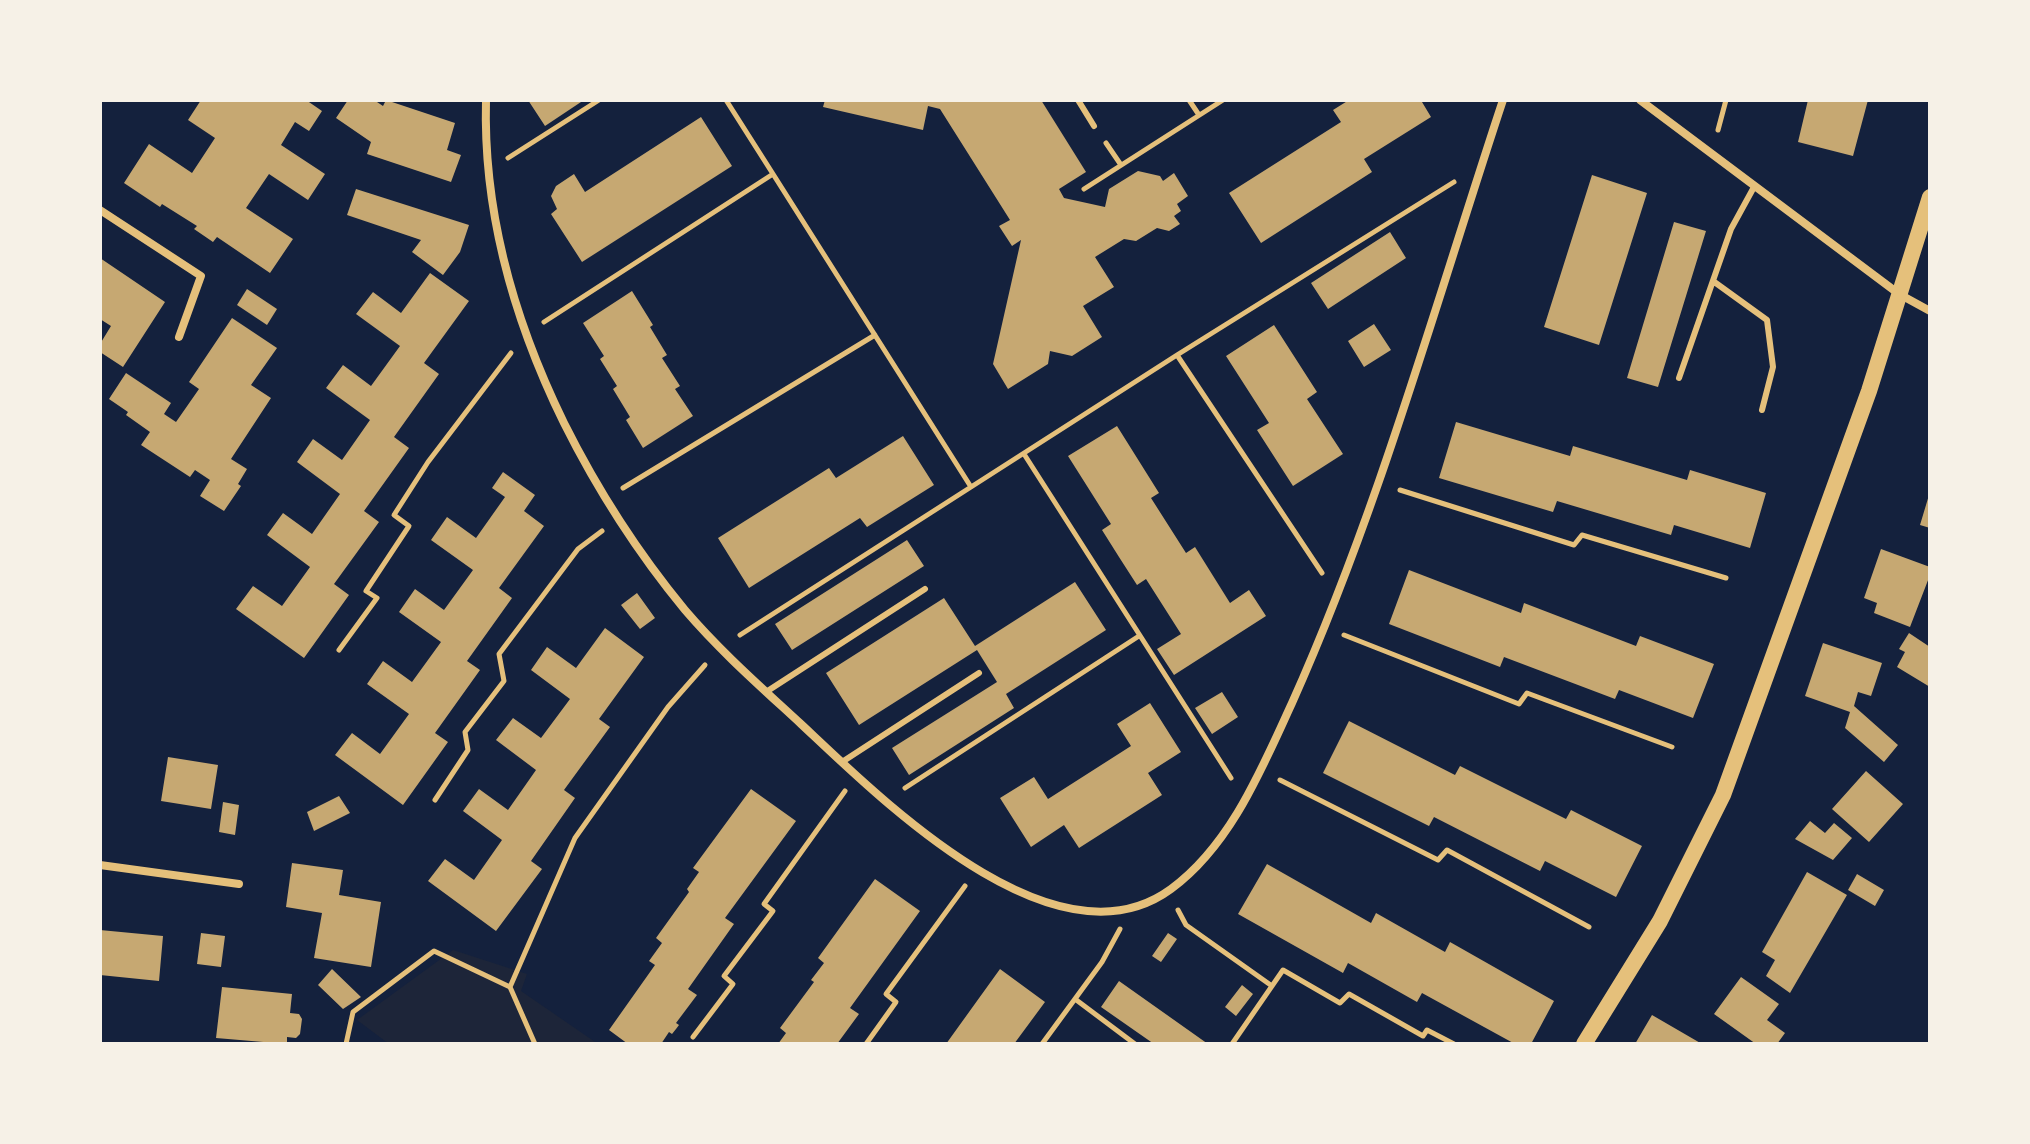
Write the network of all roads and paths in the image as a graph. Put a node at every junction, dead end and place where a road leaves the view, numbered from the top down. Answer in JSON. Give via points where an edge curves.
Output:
{"nodes":[{"id":1,"x":486,"y":100,"type":"edge"},
{"id":2,"x":599,"y":100,"type":"edge"},
{"id":3,"x":1078,"y":100,"type":"edge"},
{"id":4,"x":1189,"y":100,"type":"edge"},
{"id":5,"x":1223,"y":100,"type":"edge"},
{"id":6,"x":1503,"y":100,"type":"edge"},
{"id":7,"x":1640,"y":100,"type":"edge"},
{"id":8,"x":1726,"y":100,"type":"edge"},
{"id":9,"x":1199,"y":115,"type":"junction"},
{"id":10,"x":1094,"y":126,"type":"dead end"},
{"id":11,"x":1712,"y":153,"type":"junction"},
{"id":12,"x":1482,"y":164,"type":"junction"},
{"id":13,"x":490,"y":169,"type":"junction"},
{"id":14,"x":773,"y":174,"type":"dead end"},
{"id":15,"x":1754,"y":187,"type":"junction"},
{"id":16,"x":1084,"y":189,"type":"dead end"},
{"id":17,"x":1930,"y":197,"type":"edge"},
{"id":18,"x":100,"y":210,"type":"edge"},
{"id":19,"x":1713,"y":281,"type":"junction"},
{"id":20,"x":1899,"y":294,"type":"junction"},
{"id":21,"x":1930,"y":311,"type":"edge"},
{"id":22,"x":875,"y":335,"type":"junction"},
{"id":23,"x":179,"y":337,"type":"dead end"},
{"id":24,"x":1177,"y":355,"type":"junction"},
{"id":25,"x":1679,"y":378,"type":"dead end"},
{"id":26,"x":1762,"y":410,"type":"dead end"},
{"id":27,"x":1024,"y":454,"type":"junction"},
{"id":28,"x":1379,"y":483,"type":"junction"},
{"id":29,"x":971,"y":487,"type":"junction"},
{"id":30,"x":606,"y":499,"type":"junction"},
{"id":31,"x":619,"y":518,"type":"junction"},
{"id":32,"x":1726,"y":578,"type":"dead end"},
{"id":33,"x":925,"y":589,"type":"dead end"},
{"id":34,"x":1338,"y":597,"type":"junction"},
{"id":35,"x":1326,"y":628,"type":"junction"},
{"id":36,"x":1139,"y":636,"type":"junction"},
{"id":37,"x":720,"y":648,"type":"junction"},
{"id":38,"x":979,"y":673,"type":"dead end"},
{"id":39,"x":766,"y":692,"type":"junction"},
{"id":40,"x":1672,"y":747,"type":"dead end"},
{"id":41,"x":842,"y":762,"type":"junction"},
{"id":42,"x":1262,"y":770,"type":"junction"},
{"id":43,"x":856,"y":776,"type":"junction"},
{"id":44,"x":1244,"y":799,"type":"junction"},
{"id":45,"x":435,"y":800,"type":"dead end"},
{"id":46,"x":884,"y":802,"type":"junction"},
{"id":47,"x":100,"y":865,"type":"edge"},
{"id":48,"x":977,"y":870,"type":"junction"},
{"id":49,"x":239,"y":884,"type":"dead end"},
{"id":50,"x":1168,"y":892,"type":"junction"},
{"id":51,"x":1133,"y":907,"type":"junction"},
{"id":52,"x":1589,"y":927,"type":"dead end"},
{"id":53,"x":1272,"y":986,"type":"junction"},
{"id":54,"x":510,"y":987,"type":"junction"},
{"id":55,"x":1075,"y":999,"type":"junction"},
{"id":56,"x":693,"y":1037,"type":"dead end"},
{"id":57,"x":346,"y":1044,"type":"edge"},
{"id":58,"x":535,"y":1044,"type":"edge"},
{"id":59,"x":866,"y":1044,"type":"edge"},
{"id":60,"x":1042,"y":1044,"type":"edge"},
{"id":61,"x":1135,"y":1044,"type":"edge"},
{"id":62,"x":1232,"y":1044,"type":"edge"},
{"id":63,"x":1454,"y":1044,"type":"edge"},
{"id":64,"x":1584,"y":1044,"type":"edge"}],
"edges":[{"from":1,"to":13,"type":"street"},
{"from":2,"to":13,"type":"path"},
{"from":3,"to":10,"type":"lane"},
{"from":4,"to":9,"type":"path"},
{"from":5,"to":9,"type":"path"},
{"from":6,"to":12,"type":"street"},
{"from":7,"to":11,"type":"street"},
{"from":8,"to":11,"type":"path"},
{"from":9,"to":16,"type":"path"},
{"from":11,"to":15,"type":"street"},
{"from":12,"to":24,"type":"path"},
{"from":12,"to":28,"type":"street"},
{"from":13,"to":30,"type":"street","via":[[499,242],[525,335]]},
{"from":14,"to":22,"type":"path"},
{"from":15,"to":19,"type":"lane","via":[[1731,229]]},
{"from":15,"to":20,"type":"street"},
{"from":17,"to":20,"type":"main road"},
{"from":18,"to":23,"type":"street","via":[[201,276]]},
{"from":19,"to":25,"type":"lane"},
{"from":19,"to":26,"type":"lane","via":[[1767,320],[1773,367]]},
{"from":20,"to":21,"type":"street"},
{"from":20,"to":64,"type":"main road","via":[[1723,795],[1660,921]]},
{"from":22,"to":29,"type":"path"},
{"from":22,"to":30,"type":"path"},
{"from":24,"to":27,"type":"path"},
{"from":24,"to":34,"type":"path"},
{"from":27,"to":29,"type":"path"},
{"from":27,"to":36,"type":"path"},
{"from":28,"to":32,"type":"path","via":[[1574,545],[1582,535]]},
{"from":28,"to":34,"type":"street"},
{"from":29,"to":37,"type":"path"},
{"from":30,"to":31,"type":"street"},
{"from":31,"to":37,"type":"street","via":[[683,608]]},
{"from":31,"to":45,"type":"path","via":[[578,549],[499,654],[504,681],[465,732],[468,750]]},
{"from":33,"to":39,"type":"lane"},
{"from":34,"to":35,"type":"street"},
{"from":35,"to":40,"type":"path","via":[[1519,704],[1527,693]]},
{"from":35,"to":42,"type":"street"},
{"from":36,"to":44,"type":"path"},
{"from":36,"to":46,"type":"path"},
{"from":37,"to":39,"type":"street"},
{"from":37,"to":54,"type":"path","via":[[668,707],[575,838]]},
{"from":38,"to":41,"type":"lane"},
{"from":39,"to":41,"type":"street"},
{"from":41,"to":43,"type":"street"},
{"from":42,"to":44,"type":"street"},
{"from":42,"to":52,"type":"path","via":[[1438,860],[1447,850]]},
{"from":43,"to":46,"type":"street"},
{"from":43,"to":56,"type":"path","via":[[764,904],[773,911],[724,976],[733,984]]},
{"from":44,"to":50,"type":"street","via":[[1205,857]]},
{"from":46,"to":48,"type":"street"},
{"from":47,"to":49,"type":"street"},
{"from":48,"to":51,"type":"street","via":[[1021,894],[1065,908]]},
{"from":48,"to":59,"type":"path","via":[[886,994],[896,1002]]},
{"from":50,"to":51,"type":"street"},
{"from":50,"to":53,"type":"path","via":[[1186,925]]},
{"from":51,"to":55,"type":"path"},
{"from":53,"to":62,"type":"path"},
{"from":53,"to":63,"type":"path","via":[[1283,970],[1340,1003],[1349,994],[1423,1036],[1427,1030]]},
{"from":54,"to":57,"type":"path","via":[[434,951],[353,1012]]},
{"from":54,"to":58,"type":"path"},
{"from":55,"to":60,"type":"path"},
{"from":55,"to":61,"type":"path"}]}
